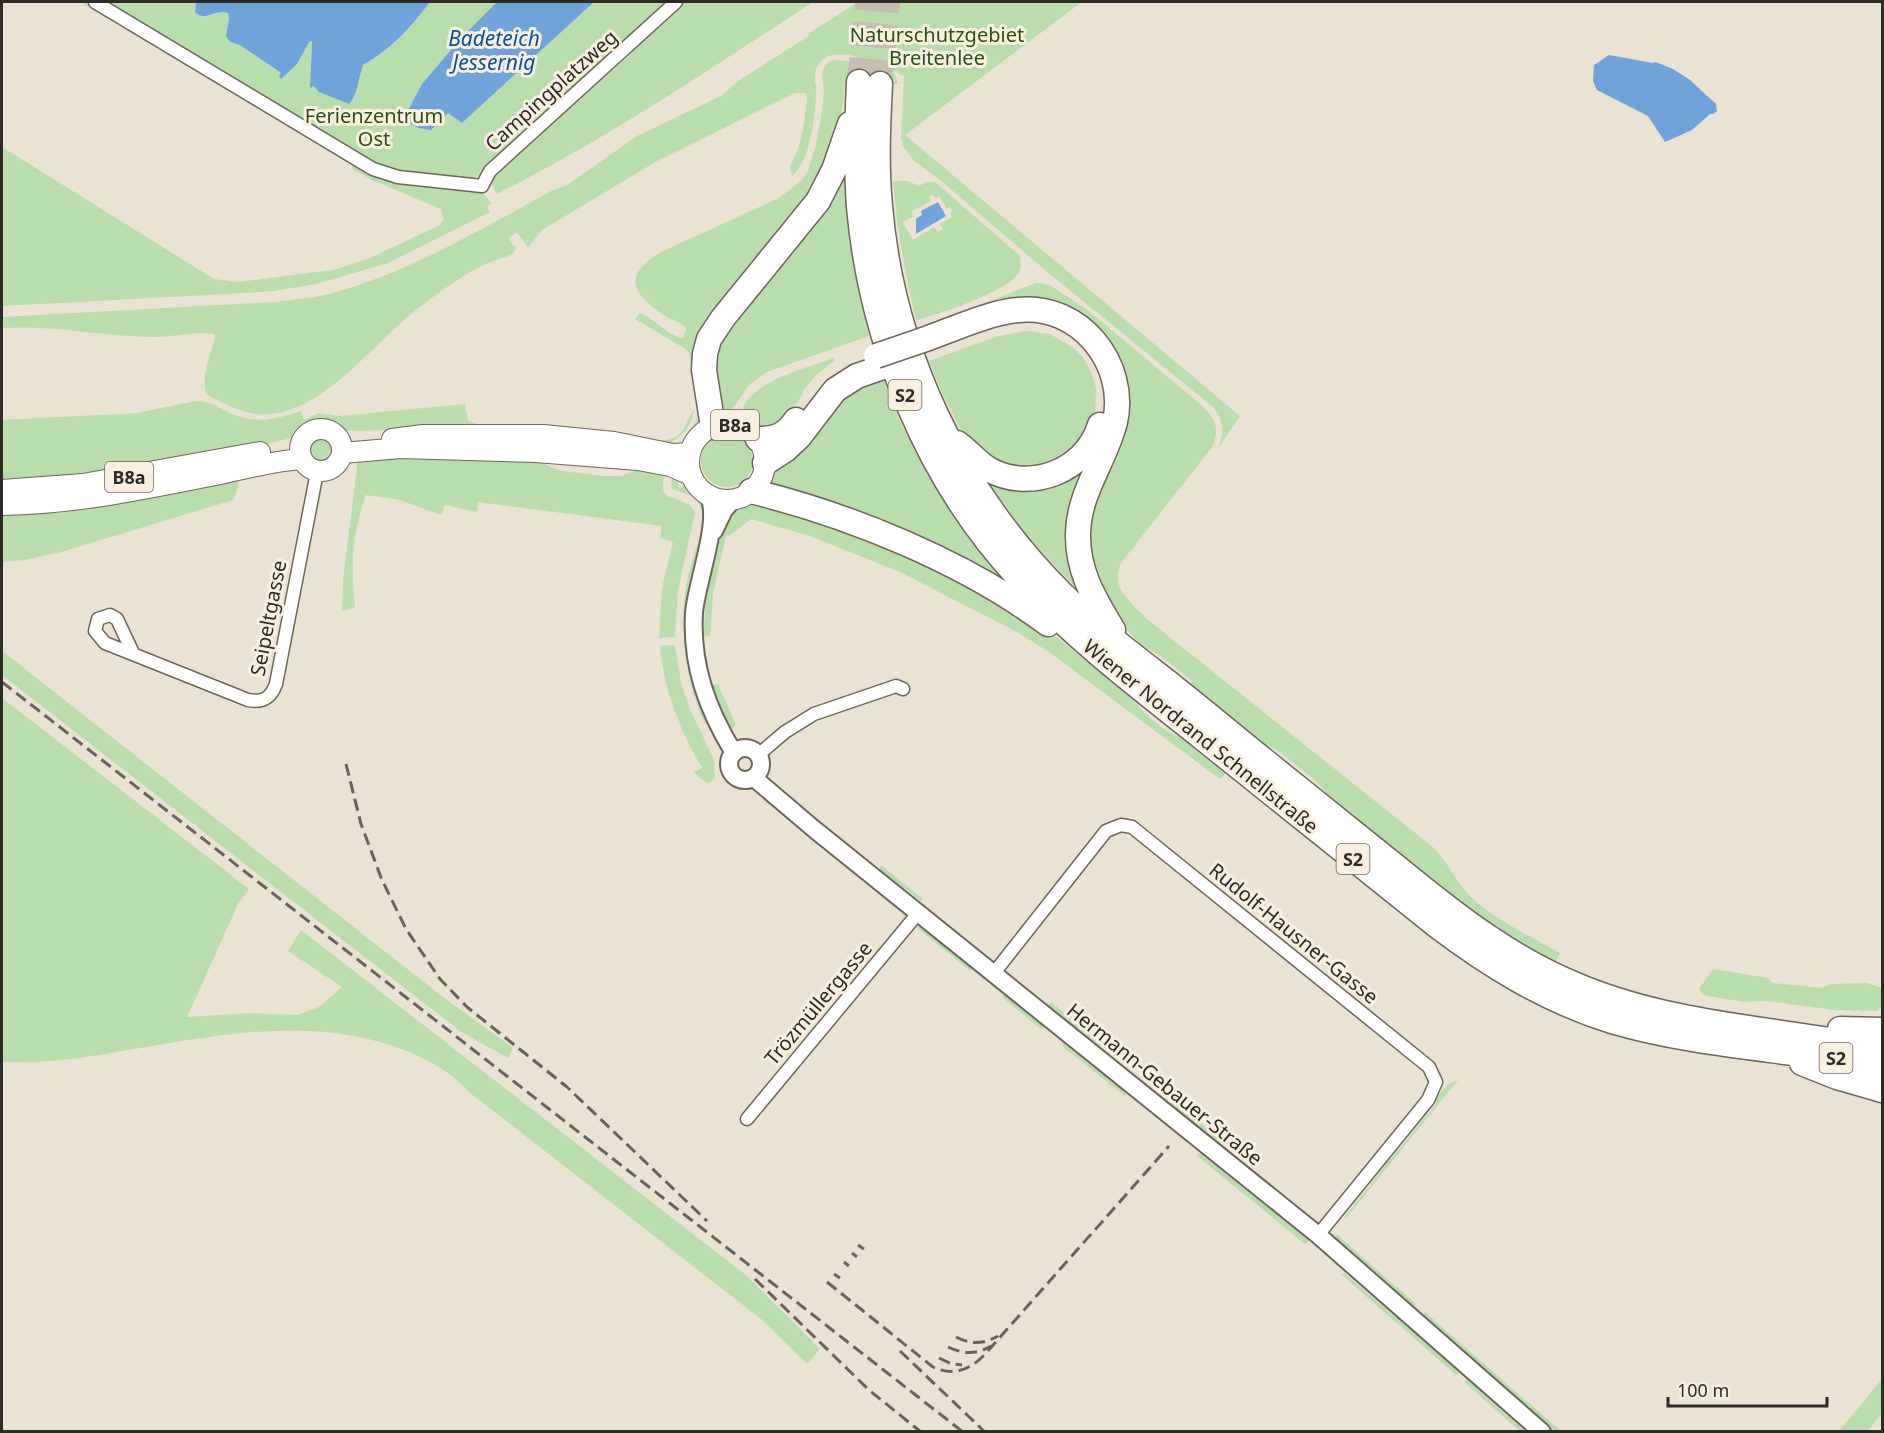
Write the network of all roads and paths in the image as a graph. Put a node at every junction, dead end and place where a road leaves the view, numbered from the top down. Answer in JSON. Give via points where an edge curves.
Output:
{"nodes":[{"id":1,"x":95,"y":2,"type":"edge"},
{"id":2,"x":676,"y":2,"type":"edge"},
{"id":3,"x":866,"y":88,"type":"junction"},
{"id":4,"x":924,"y":346,"type":"junction"},
{"id":5,"x":878,"y":362,"type":"junction"},
{"id":6,"x":713,"y":427,"type":"junction"},
{"id":7,"x":946,"y":434,"type":"junction"},
{"id":8,"x":758,"y":439,"type":"junction"},
{"id":9,"x":342,"y":447,"type":"junction"},
{"id":10,"x":301,"y":453,"type":"junction"},
{"id":11,"x":690,"y":453,"type":"junction"},
{"id":12,"x":765,"y":463,"type":"junction"},
{"id":13,"x":317,"y":472,"type":"junction"},
{"id":14,"x":692,"y":475,"type":"junction"},
{"id":15,"x":2,"y":490,"type":"edge"},
{"id":16,"x":708,"y":495,"type":"junction"},
{"id":17,"x":742,"y":495,"type":"junction"},
{"id":18,"x":2,"y":505,"type":"edge"},
{"id":19,"x":710,"y":540,"type":"junction"},
{"id":20,"x":1080,"y":638,"type":"junction"},
{"id":21,"x":1124,"y":647,"type":"junction"},
{"id":22,"x":133,"y":653,"type":"dead end"},
{"id":23,"x":903,"y":689,"type":"dead end"},
{"id":24,"x":734,"y":753,"type":"junction"},
{"id":25,"x":758,"y":755,"type":"junction"},
{"id":26,"x":754,"y":778,"type":"junction"},
{"id":27,"x":919,"y":912,"type":"junction"},
{"id":28,"x":994,"y":973,"type":"junction"},
{"id":29,"x":1882,"y":1030,"type":"edge"},
{"id":30,"x":1808,"y":1037,"type":"junction"},
{"id":31,"x":1882,"y":1049,"type":"edge"},
{"id":32,"x":1789,"y":1052,"type":"junction"},
{"id":33,"x":1882,"y":1066,"type":"edge"},
{"id":34,"x":1882,"y":1090,"type":"edge"},
{"id":35,"x":747,"y":1119,"type":"dead end"},
{"id":36,"x":1318,"y":1235,"type":"junction"},
{"id":37,"x":1542,"y":1431,"type":"edge"}],
"edges":[{"from":1,"to":2,"type":"street","name":"Campingplatzweg","via":[[373,169],[398,177],[482,186],[490,171]]},
{"from":3,"to":6,"type":"highway","via":[[818,201],[710,339],[704,370]]},
{"from":3,"to":7,"type":"highway","name":"Wiener Nordrand Schnellstraße","number":"S2","via":[[877,142],[884,239],[899,314]]},
{"from":3,"to":20,"type":"highway","name":"Wiener Nordrand Schnellstraße","number":"S2","via":[[858,175],[864,242],[880,321],[906,396],[942,471],[987,540]]},
{"from":4,"to":5,"type":"highway"},
{"from":4,"to":7,"type":"highway","via":[[1004,326],[1041,324],[1080,344],[1101,376],[1104,406],[1098,432],[1080,459],[1060,472],[1034,479],[1000,474],[981,464]]},
{"from":4,"to":21,"type":"highway","via":[[991,316],[1032,310],[1071,321],[1100,348],[1114,376],[1117,405],[1112,433],[1083,498],[1078,550],[1089,588]]},
{"from":5,"to":8,"type":"highway","via":[[852,365],[827,380],[783,435]]},
{"from":5,"to":12,"type":"highway","via":[[835,390],[792,444]]},
{"from":6,"to":8,"type":"main road","number":"B8a","via":[[734,424]]},
{"from":6,"to":11,"type":"main road","number":"B8a","via":[[695,442]]},
{"from":7,"to":21,"type":"highway","name":"Wiener Nordrand Schnellstraße","number":"S2","via":[[987,504],[1027,556],[1063,594]]},
{"from":8,"to":12,"type":"main road","number":"B8a"},
{"from":9,"to":10,"type":"main road","via":[[332,431],[319,429],[307,434]]},
{"from":9,"to":11,"type":"main road","number":"B8a","via":[[423,435],[543,435],[614,442],[673,454]]},
{"from":9,"to":13,"type":"main road","via":[[336,466]]},
{"from":9,"to":14,"type":"main road","via":[[568,454],[638,460]]},
{"from":10,"to":13,"type":"main road","via":[[308,467]]},
{"from":10,"to":15,"type":"main road","number":"B8a","via":[[255,453],[83,484]]},
{"from":10,"to":18,"type":"main road","number":"B8a","via":[[226,473],[103,496]]},
{"from":11,"to":14,"type":"main road","number":"B8a"},
{"from":12,"to":17,"type":"main road","number":"B8a","via":[[759,483]]},
{"from":13,"to":22,"type":"street","name":"Seipeltgasse","via":[[276,684],[269,697],[248,700]]},
{"from":14,"to":16,"type":"main road"},
{"from":16,"to":17,"type":"main road","via":[[719,499]]},
{"from":16,"to":19,"type":"street","name":"Hermann-Gebauer-Straße","via":[[712,504]]},
{"from":17,"to":19,"type":"street","name":"Hermann-Gebauer-Straße","via":[[724,510]]},
{"from":17,"to":20,"type":"highway","via":[[787,500],[920,551],[1002,593],[1059,633]]},
{"from":19,"to":24,"type":"street","name":"Hermann-Gebauer-Straße","via":[[696,602],[694,642],[704,691]]},
{"from":20,"to":32,"type":"highway","name":"Wiener Nordrand Schnellstraße","number":"S2","via":[[1436,926],[1522,983],[1579,1009],[1644,1029]]},
{"from":21,"to":30,"type":"highway","name":"Wiener Nordrand Schnellstraße","number":"S2","via":[[1437,899],[1519,957],[1580,987],[1647,1009]]},
{"from":23,"to":25,"type":"street","via":[[896,686],[814,714]]},
{"from":24,"to":25,"type":"street","via":[[743,748]]},
{"from":24,"to":26,"type":"street","name":"Hermann-Gebauer-Straße","via":[[729,764],[734,776]]},
{"from":25,"to":26,"type":"street","via":[[761,768]]},
{"from":26,"to":27,"type":"street","name":"Hermann-Gebauer-Straße"},
{"from":27,"to":28,"type":"street","name":"Hermann-Gebauer-Straße"},
{"from":27,"to":35,"type":"street","name":"Trözmüllergasse"},
{"from":28,"to":36,"type":"street","name":"Hermann-Gebauer-Straße"},
{"from":28,"to":36,"type":"street","name":"Rudolf-Hausner-Gasse","via":[[1106,831],[1121,825],[1132,827],[1411,1052],[1429,1067],[1436,1082],[1428,1100]]},
{"from":29,"to":30,"type":"highway","via":[[1816,1028]]},
{"from":30,"to":31,"type":"highway","name":"Wiener Nordrand Schnellstraße","number":"S2"},
{"from":32,"to":33,"type":"highway","name":"Wiener Nordrand Schnellstraße","number":"S2"},
{"from":32,"to":34,"type":"highway","via":[[1804,1065]]},
{"from":36,"to":37,"type":"street","name":"Hermann-Gebauer-Straße"}]}
